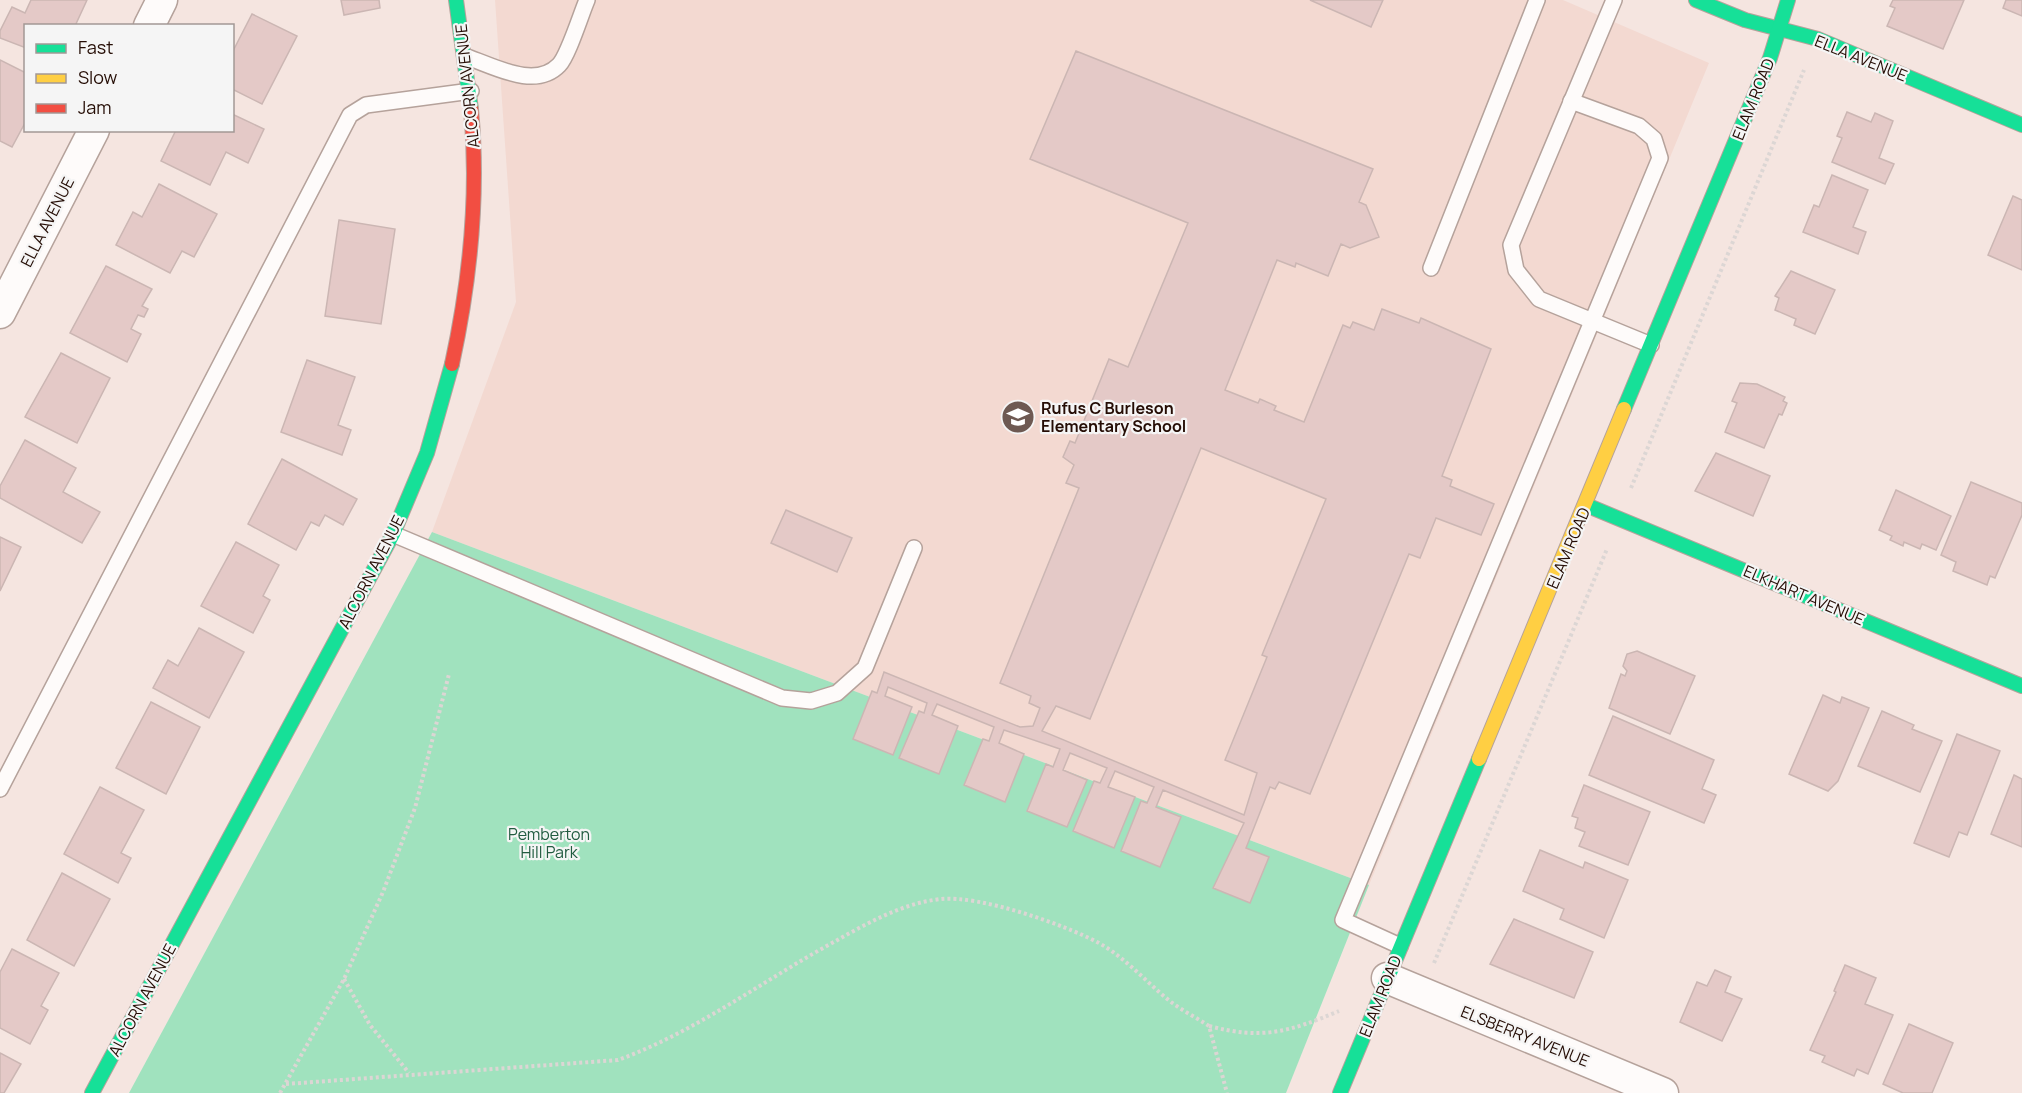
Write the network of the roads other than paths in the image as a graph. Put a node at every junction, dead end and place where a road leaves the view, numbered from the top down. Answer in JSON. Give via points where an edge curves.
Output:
{"nodes":[{"id":1,"x":162,"y":0,"type":"edge"},
{"id":2,"x":456,"y":0,"type":"edge"},
{"id":3,"x":587,"y":0,"type":"edge"},
{"id":4,"x":1537,"y":0,"type":"edge"},
{"id":5,"x":1614,"y":0,"type":"edge"},
{"id":6,"x":1696,"y":0,"type":"edge"},
{"id":7,"x":1788,"y":0,"type":"edge"},
{"id":8,"x":149,"y":24,"type":"edge"},
{"id":9,"x":1779,"y":28,"type":"junction"},
{"id":10,"x":467,"y":57,"type":"junction"},
{"id":11,"x":471,"y":91,"type":"junction"},
{"id":12,"x":1571,"y":101,"type":"junction"},
{"id":13,"x":2022,"y":125,"type":"edge"},
{"id":14,"x":93,"y":132,"type":"edge"},
{"id":15,"x":1431,"y":268,"type":"dead end"},
{"id":16,"x":0,"y":313,"type":"edge"},
{"id":17,"x":1592,"y":320,"type":"junction"},
{"id":18,"x":1651,"y":345,"type":"junction"},
{"id":19,"x":1586,"y":505,"type":"junction"},
{"id":20,"x":393,"y":534,"type":"junction"},
{"id":21,"x":914,"y":548,"type":"dead end"},
{"id":22,"x":2022,"y":686,"type":"edge"},
{"id":23,"x":0,"y":789,"type":"edge"},
{"id":24,"x":1400,"y":946,"type":"junction"},
{"id":25,"x":1387,"y":978,"type":"junction"},
{"id":26,"x":92,"y":1093,"type":"edge"},
{"id":27,"x":1340,"y":1093,"type":"edge"},
{"id":28,"x":1664,"y":1093,"type":"edge"}],
"edges":[{"from":1,"to":8,"type":"street"},
{"from":2,"to":10,"type":"street","name":"ALCORN AVENUE"},
{"from":3,"to":10,"type":"lane","via":[[560,64],[541,76],[521,76]]},
{"from":4,"to":15,"type":"lane"},
{"from":5,"to":12,"type":"lane"},
{"from":6,"to":9,"type":"street","name":"ELLA AVENUE","via":[[1745,20]]},
{"from":7,"to":9,"type":"street","name":"ELAM ROAD"},
{"from":9,"to":13,"type":"street","name":"ELLA AVENUE","via":[[1818,39]]},
{"from":9,"to":18,"type":"street","name":"ELAM ROAD"},
{"from":10,"to":11,"type":"street","name":"ALCORN AVENUE"},
{"from":11,"to":20,"type":"street","name":"ALCORN AVENUE","via":[[475,158],[473,232],[465,301],[430,442]]},
{"from":11,"to":23,"type":"lane","via":[[366,105],[350,115]]},
{"from":12,"to":17,"type":"lane","via":[[1511,244],[1516,270],[1539,299]]},
{"from":12,"to":17,"type":"lane","via":[[1639,126],[1654,139],[1660,158]]},
{"from":14,"to":16,"type":"street","name":"ELLA AVENUE"},
{"from":17,"to":18,"type":"lane"},
{"from":17,"to":24,"type":"lane","via":[[1343,920]]},
{"from":18,"to":19,"type":"street","name":"ELAM ROAD"},
{"from":19,"to":22,"type":"street","name":"ELKHART AVENUE"},
{"from":19,"to":24,"type":"street","name":"ELAM ROAD"},
{"from":20,"to":21,"type":"lane","via":[[782,698],[811,701],[837,693],[865,668]]},
{"from":20,"to":26,"type":"street","name":"ALCORN AVENUE"},
{"from":24,"to":25,"type":"street","name":"ELAM ROAD"},
{"from":25,"to":27,"type":"street","name":"ELAM ROAD"},
{"from":25,"to":28,"type":"street","name":"ELSBERRY AVENUE"}]}
